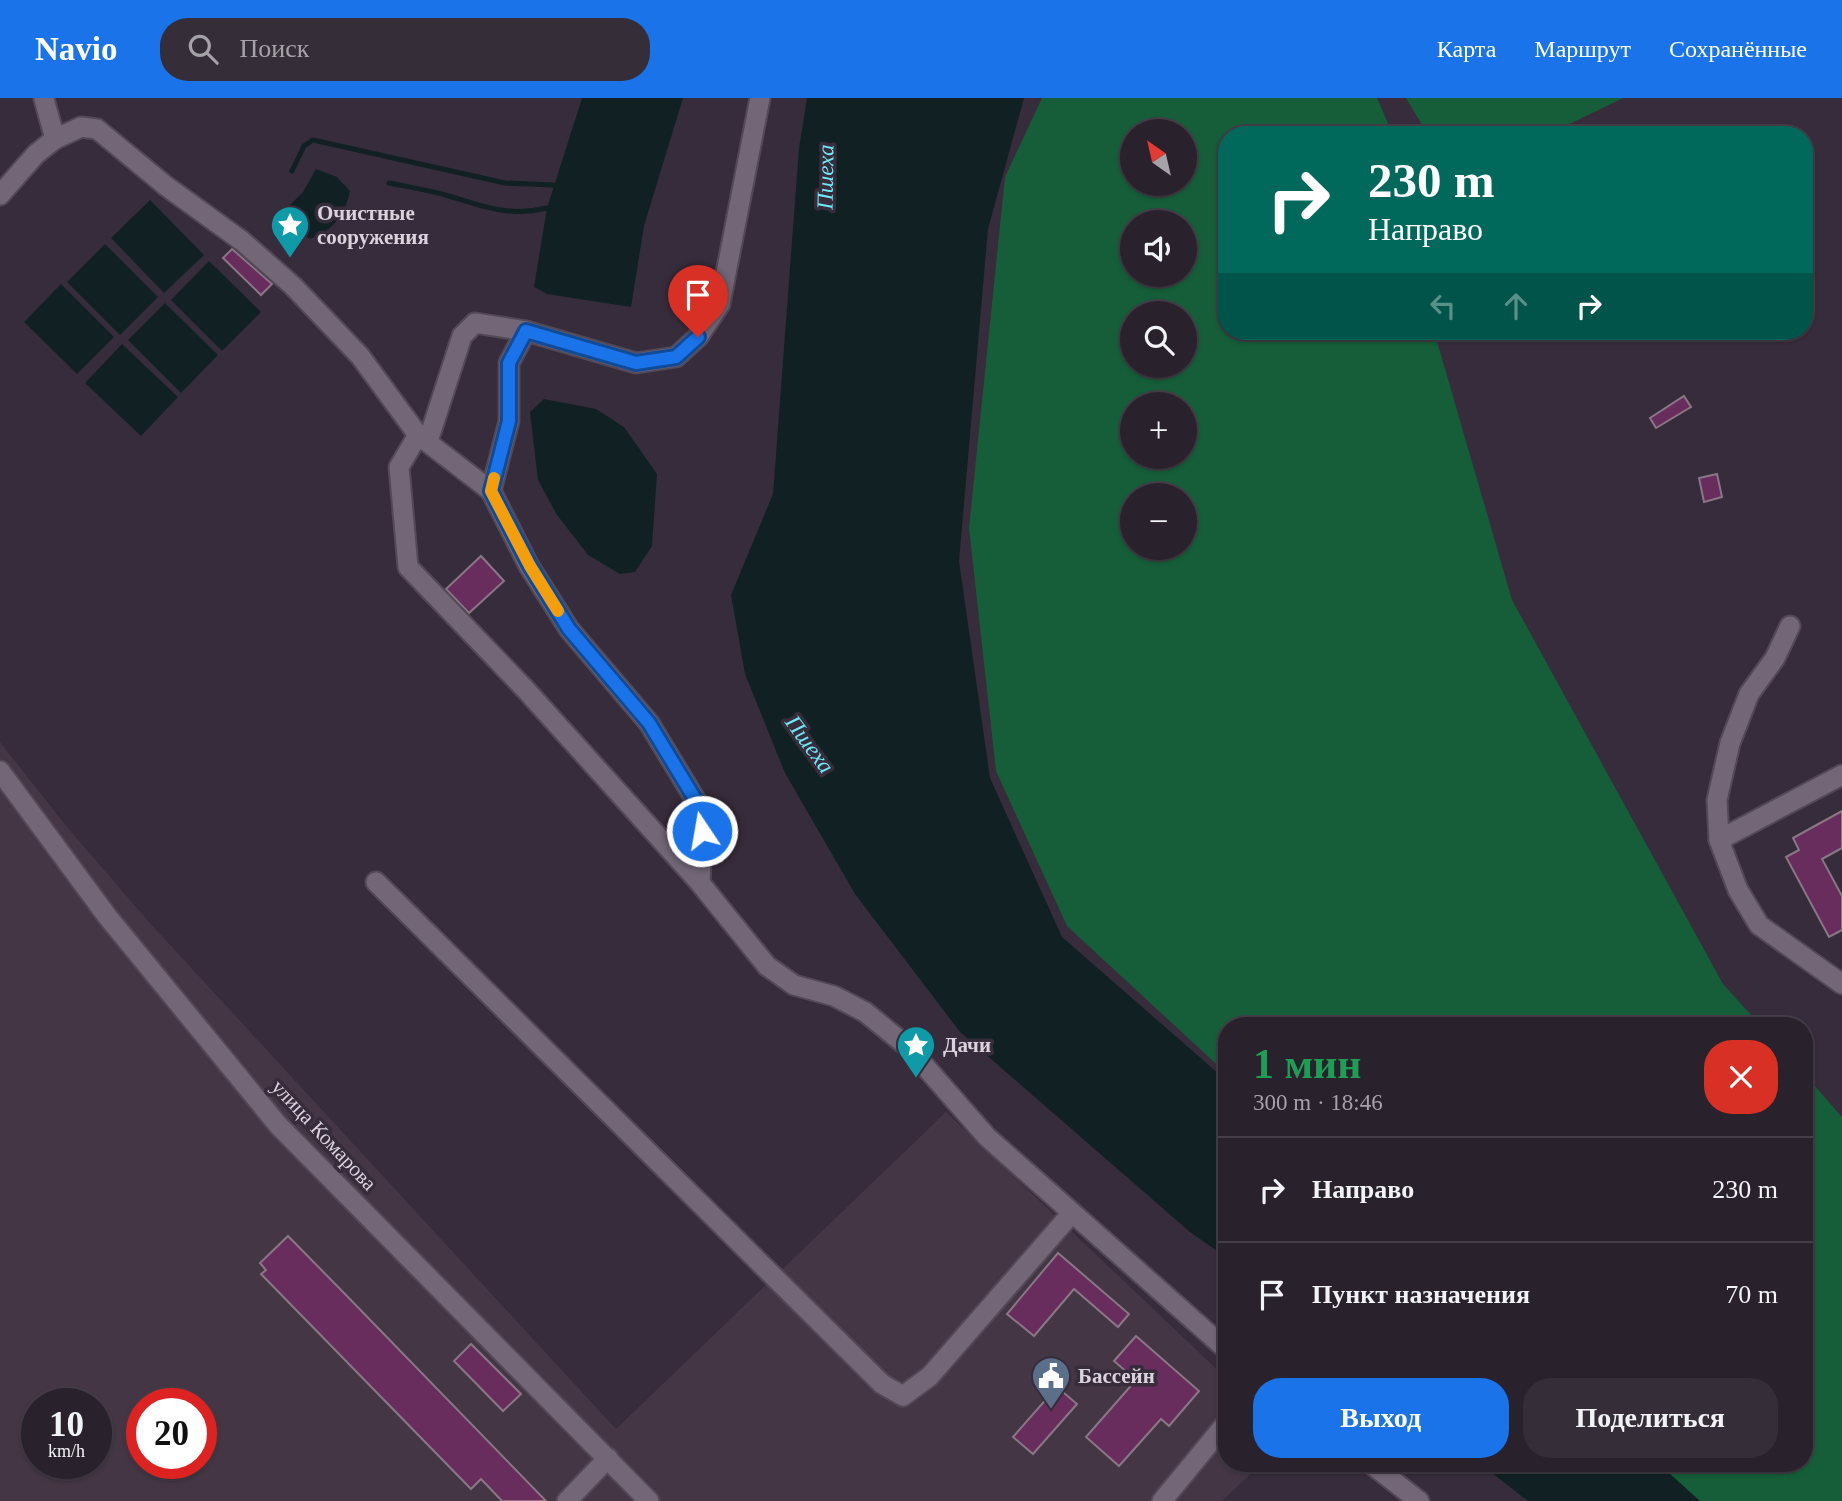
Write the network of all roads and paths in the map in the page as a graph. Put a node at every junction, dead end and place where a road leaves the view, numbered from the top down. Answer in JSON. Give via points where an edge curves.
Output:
{"nodes":[{"id":1,"x":760,"y":98,"type":"edge"},
{"id":2,"x":44,"y":99,"type":"edge"},
{"id":3,"x":55,"y":139,"type":"junction"},
{"id":4,"x":0,"y":195,"type":"edge"},
{"id":5,"x":526,"y":331,"type":"junction"},
{"id":6,"x":423,"y":438,"type":"junction"},
{"id":7,"x":491,"y":491,"type":"junction"},
{"id":8,"x":1790,"y":626,"type":"dead end"},
{"id":9,"x":0,"y":771,"type":"edge"},
{"id":10,"x":1842,"y":775,"type":"edge"},
{"id":11,"x":1719,"y":840,"type":"junction"},
{"id":12,"x":376,"y":882,"type":"dead end"},
{"id":13,"x":700,"y":883,"type":"junction"},
{"id":14,"x":1842,"y":985,"type":"edge"},
{"id":15,"x":1072,"y":1214,"type":"junction"},
{"id":16,"x":1218,"y":1342,"type":"edge"},
{"id":17,"x":1218,"y":1433,"type":"edge"},
{"id":18,"x":608,"y":1458,"type":"junction"},
{"id":19,"x":1382,"y":1472,"type":"edge"},
{"id":20,"x":567,"y":1501,"type":"edge"},
{"id":21,"x":649,"y":1501,"type":"edge"},
{"id":22,"x":1162,"y":1501,"type":"edge"},
{"id":23,"x":1419,"y":1501,"type":"edge"}],
"edges":[{"from":1,"to":5,"type":"lane","via":[[720,304],[698,337],[676,357],[636,363]]},
{"from":2,"to":3,"type":"lane"},
{"from":3,"to":4,"type":"lane"},
{"from":3,"to":6,"type":"lane","via":[[81,127],[97,129],[242,241],[360,356]]},
{"from":5,"to":6,"type":"lane","via":[[475,323],[462,336]]},
{"from":5,"to":7,"type":"lane","via":[[509,363],[509,421]]},
{"from":6,"to":7,"type":"lane"},
{"from":6,"to":13,"type":"lane","via":[[399,467],[408,567]]},
{"from":7,"to":13,"type":"lane","via":[[569,629],[649,723],[698,804]]},
{"from":8,"to":11,"type":"lane","via":[[1775,658],[1749,694],[1730,743],[1717,800]]},
{"from":9,"to":18,"type":"lane","name":"улица Комарова","via":[[107,916],[278,1125]]},
{"from":10,"to":11,"type":"lane"},
{"from":11,"to":14,"type":"lane","via":[[1738,890],[1759,925]]},
{"from":12,"to":15,"type":"lane","via":[[883,1384],[903,1396],[930,1376]]},
{"from":13,"to":15,"type":"lane","via":[[767,966],[794,985],[834,996],[865,1012],[908,1048],[987,1137]]},
{"from":15,"to":16,"type":"lane"},
{"from":17,"to":22,"type":"lane"},
{"from":18,"to":20,"type":"lane"},
{"from":18,"to":21,"type":"lane","name":"улица Комарова"},
{"from":19,"to":23,"type":"lane"}]}
